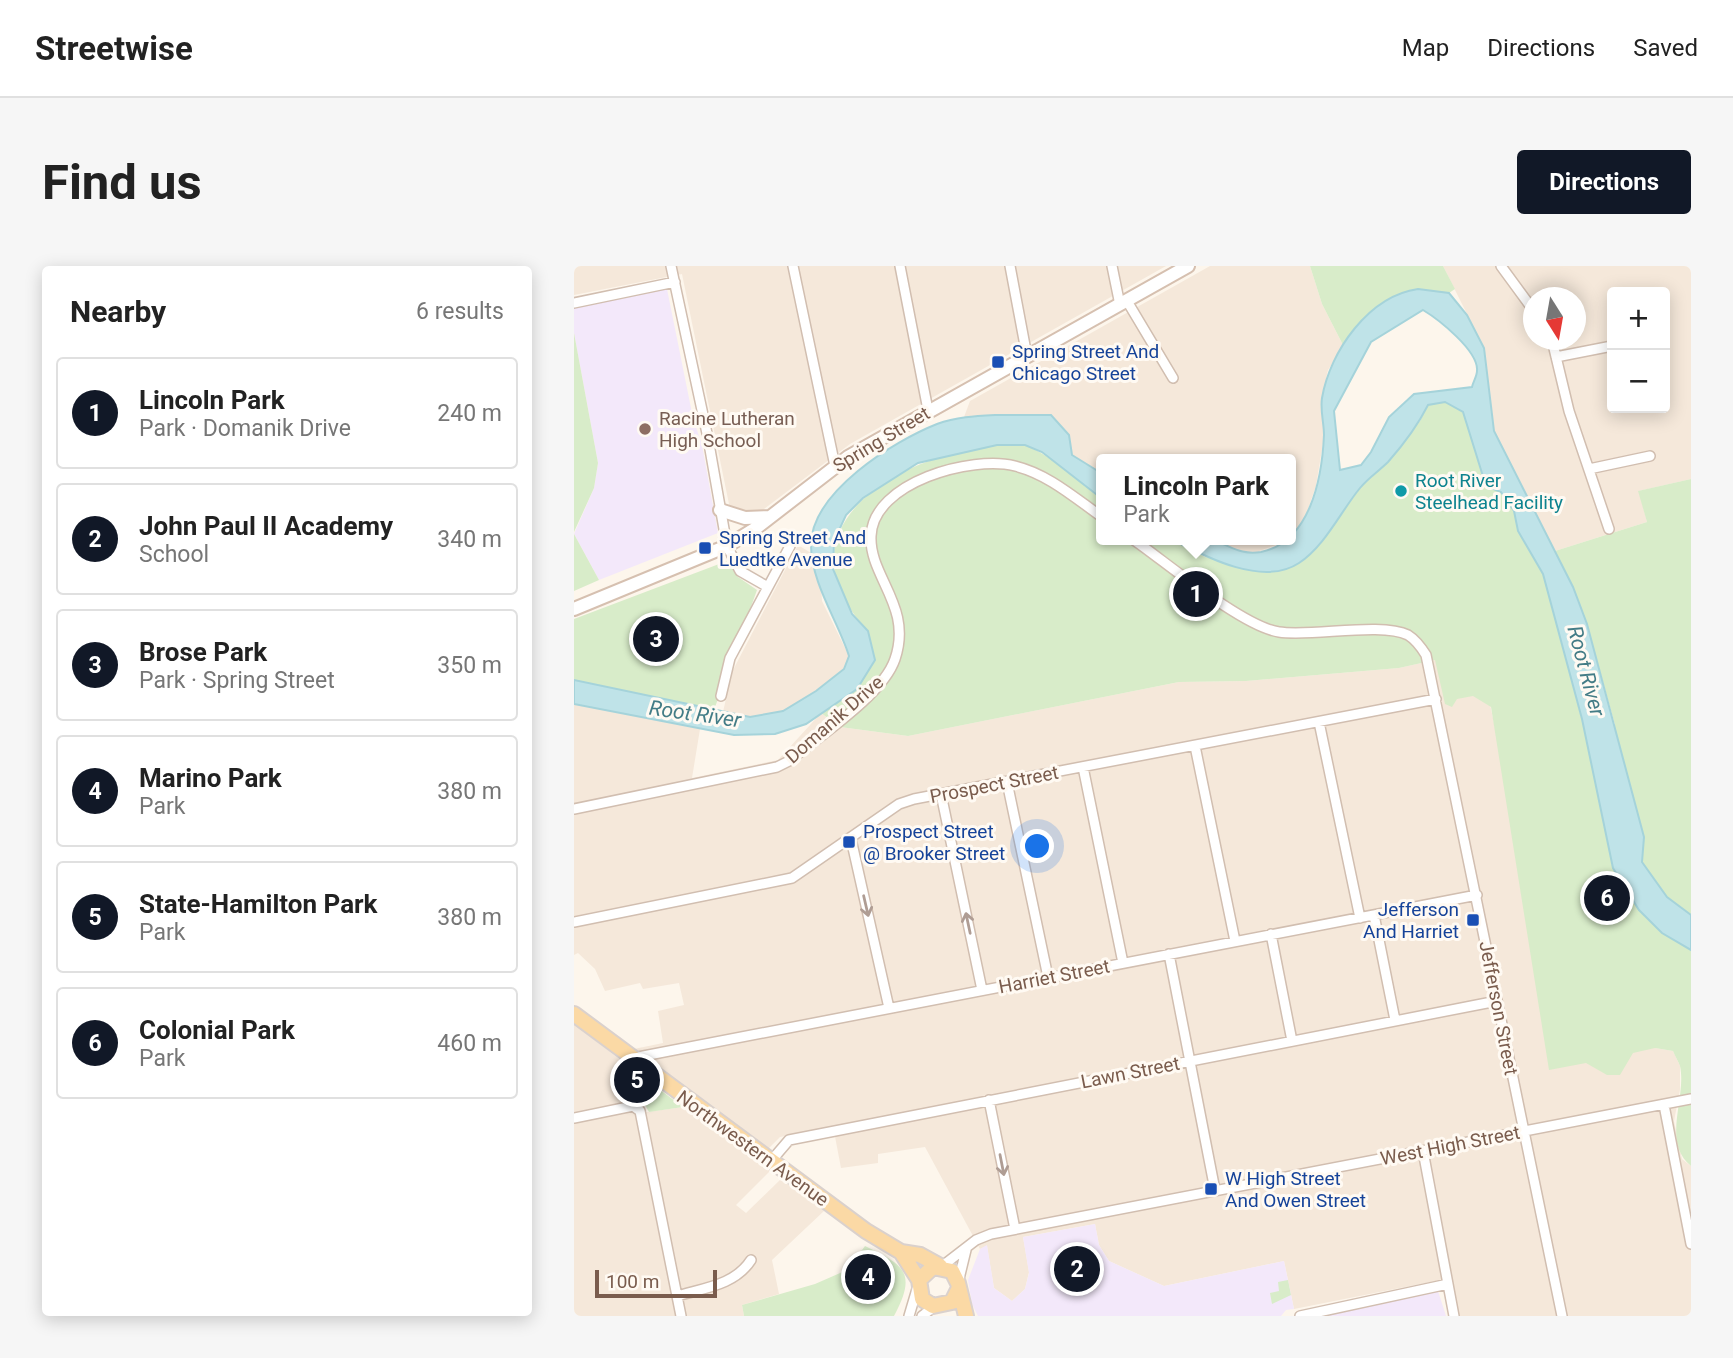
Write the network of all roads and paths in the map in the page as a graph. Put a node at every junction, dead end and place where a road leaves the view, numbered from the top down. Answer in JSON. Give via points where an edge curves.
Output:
{"nodes":[{"id":1,"x":671,"y":266,"type":"edge"},
{"id":2,"x":793,"y":266,"type":"edge"},
{"id":3,"x":900,"y":266,"type":"edge"},
{"id":4,"x":1010,"y":266,"type":"edge"},
{"id":5,"x":1112,"y":266,"type":"edge"},
{"id":6,"x":1188,"y":266,"type":"edge"},
{"id":7,"x":1501,"y":266,"type":"edge"},
{"id":8,"x":675,"y":282,"type":"junction"},
{"id":9,"x":1523,"y":296,"type":"edge"},
{"id":10,"x":574,"y":303,"type":"edge"},
{"id":11,"x":1124,"y":303,"type":"junction"},
{"id":12,"x":1607,"y":347,"type":"edge"},
{"id":13,"x":1554,"y":350,"type":"edge"},
{"id":14,"x":1027,"y":356,"type":"junction"},
{"id":15,"x":1556,"y":357,"type":"junction"},
{"id":16,"x":1172,"y":378,"type":"dead end"},
{"id":17,"x":928,"y":410,"type":"junction"},
{"id":18,"x":1650,"y":456,"type":"dead end"},
{"id":19,"x":835,"y":466,"type":"junction"},
{"id":20,"x":1589,"y":469,"type":"junction"},
{"id":21,"x":720,"y":510,"type":"junction"},
{"id":22,"x":1096,"y":514,"type":"edge"},
{"id":23,"x":770,"y":517,"type":"junction"},
{"id":24,"x":1609,"y":530,"type":"dead end"},
{"id":25,"x":1141,"y":545,"type":"edge"},
{"id":26,"x":727,"y":546,"type":"junction"},
{"id":27,"x":790,"y":546,"type":"dead end"},
{"id":28,"x":768,"y":587,"type":"junction"},
{"id":29,"x":574,"y":609,"type":"edge"},
{"id":30,"x":721,"y":696,"type":"dead end"},
{"id":31,"x":1436,"y":699,"type":"junction"},
{"id":32,"x":1320,"y":722,"type":"junction"},
{"id":33,"x":1195,"y":746,"type":"junction"},
{"id":34,"x":1083,"y":767,"type":"junction"},
{"id":35,"x":1007,"y":782,"type":"junction"},
{"id":36,"x":941,"y":794,"type":"junction"},
{"id":37,"x":574,"y":809,"type":"edge"},
{"id":38,"x":851,"y":839,"type":"junction"},
{"id":39,"x":1477,"y":895,"type":"junction"},
{"id":40,"x":1374,"y":915,"type":"junction"},
{"id":41,"x":1360,"y":918,"type":"junction"},
{"id":42,"x":574,"y":922,"type":"edge"},
{"id":43,"x":1271,"y":934,"type":"junction"},
{"id":44,"x":1235,"y":941,"type":"junction"},
{"id":45,"x":1169,"y":954,"type":"junction"},
{"id":46,"x":1123,"y":963,"type":"junction"},
{"id":47,"x":1048,"y":977,"type":"junction"},
{"id":48,"x":982,"y":990,"type":"junction"},
{"id":49,"x":1497,"y":1001,"type":"junction"},
{"id":50,"x":889,"y":1008,"type":"junction"},
{"id":51,"x":574,"y":1014,"type":"edge"},
{"id":52,"x":1395,"y":1020,"type":"junction"},
{"id":53,"x":1292,"y":1041,"type":"junction"},
{"id":54,"x":631,"y":1058,"type":"junction"},
{"id":55,"x":1189,"y":1060,"type":"junction"},
{"id":56,"x":1691,"y":1099,"type":"edge"},
{"id":57,"x":989,"y":1100,"type":"junction"},
{"id":58,"x":1664,"y":1105,"type":"junction"},
{"id":59,"x":574,"y":1118,"type":"edge"},
{"id":60,"x":1524,"y":1131,"type":"junction"},
{"id":61,"x":1423,"y":1151,"type":"junction"},
{"id":62,"x":771,"y":1161,"type":"junction"},
{"id":63,"x":1215,"y":1190,"type":"junction"},
{"id":64,"x":1016,"y":1229,"type":"junction"},
{"id":65,"x":1691,"y":1244,"type":"edge"},
{"id":66,"x":966,"y":1250,"type":"junction"},
{"id":67,"x":901,"y":1252,"type":"junction"},
{"id":68,"x":751,"y":1260,"type":"dead end"},
{"id":69,"x":940,"y":1266,"type":"junction"},
{"id":70,"x":918,"y":1284,"type":"junction"},
{"id":71,"x":1448,"y":1284,"type":"junction"},
{"id":72,"x":958,"y":1287,"type":"junction"},
{"id":73,"x":677,"y":1296,"type":"junction"},
{"id":74,"x":936,"y":1306,"type":"junction"},
{"id":75,"x":681,"y":1316,"type":"edge"},
{"id":76,"x":909,"y":1316,"type":"edge"},
{"id":77,"x":922,"y":1316,"type":"edge"},
{"id":78,"x":952,"y":1316,"type":"edge"},
{"id":79,"x":966,"y":1316,"type":"edge"},
{"id":80,"x":1300,"y":1316,"type":"edge"},
{"id":81,"x":1454,"y":1316,"type":"edge"},
{"id":82,"x":1562,"y":1316,"type":"edge"}],
"edges":[{"from":1,"to":8,"type":"street"},
{"from":2,"to":19,"type":"street"},
{"from":3,"to":17,"type":"street"},
{"from":4,"to":14,"type":"street"},
{"from":5,"to":11,"type":"street"},
{"from":6,"to":11,"type":"main road","name":"Spring Street"},
{"from":7,"to":9,"type":"street"},
{"from":8,"to":10,"type":"street"},
{"from":8,"to":21,"type":"street"},
{"from":11,"to":14,"type":"main road","name":"Spring Street"},
{"from":11,"to":16,"type":"street"},
{"from":12,"to":15,"type":"street"},
{"from":13,"to":15,"type":"street"},
{"from":14,"to":17,"type":"main road","name":"Spring Street"},
{"from":15,"to":20,"type":"street"},
{"from":17,"to":19,"type":"main road","name":"Spring Street"},
{"from":18,"to":20,"type":"street"},
{"from":19,"to":23,"type":"main road","name":"Spring Street"},
{"from":20,"to":24,"type":"street"},
{"from":21,"to":23,"type":"main road","via":[[745,518]]},
{"from":21,"to":26,"type":"street"},
{"from":22,"to":37,"type":"street","name":"Domanik Drive","via":[[1036,473],[999,463],[956,467],[898,492],[875,519],[871,536],[900,627],[895,658],[874,689],[777,767]]},
{"from":23,"to":26,"type":"main road","name":"Spring Street"},
{"from":25,"to":31,"type":"street","via":[[1230,610],[1268,630],[1389,631],[1410,636],[1426,655]]},
{"from":26,"to":28,"type":"street","via":[[740,571]]},
{"from":26,"to":29,"type":"main road","name":"Spring Street"},
{"from":27,"to":28,"type":"street"},
{"from":28,"to":30,"type":"street","via":[[730,658]]},
{"from":31,"to":32,"type":"street","name":"Prospect Street"},
{"from":31,"to":39,"type":"street","name":"Jefferson Street"},
{"from":32,"to":33,"type":"street","name":"Prospect Street"},
{"from":32,"to":41,"type":"street"},
{"from":33,"to":34,"type":"street","name":"Prospect Street"},
{"from":33,"to":44,"type":"street"},
{"from":34,"to":35,"type":"street","name":"Prospect Street"},
{"from":34,"to":46,"type":"street"},
{"from":35,"to":36,"type":"street","name":"Prospect Street"},
{"from":35,"to":47,"type":"street"},
{"from":36,"to":38,"type":"street","name":"Prospect Street","via":[[899,804]]},
{"from":48,"to":36,"type":"street","one_way":true},
{"from":38,"to":42,"type":"street","name":"Prospect Street","via":[[792,877]]},
{"from":38,"to":50,"type":"street","one_way":true},
{"from":39,"to":40,"type":"street","name":"Harriet Street"},
{"from":39,"to":49,"type":"street","name":"Jefferson Street"},
{"from":40,"to":41,"type":"street","name":"Harriet Street"},
{"from":40,"to":52,"type":"street"},
{"from":41,"to":43,"type":"street","name":"Harriet Street"},
{"from":43,"to":44,"type":"street","name":"Harriet Street"},
{"from":43,"to":53,"type":"street"},
{"from":44,"to":45,"type":"street","name":"Harriet Street"},
{"from":45,"to":46,"type":"street","name":"Harriet Street"},
{"from":45,"to":55,"type":"street"},
{"from":46,"to":47,"type":"street","name":"Harriet Street"},
{"from":47,"to":48,"type":"street","name":"Harriet Street"},
{"from":48,"to":50,"type":"street","name":"Harriet Street"},
{"from":49,"to":52,"type":"street","name":"Lawn Street"},
{"from":49,"to":60,"type":"street","name":"Jefferson Street"},
{"from":50,"to":54,"type":"street","name":"Harriet Street"},
{"from":51,"to":54,"type":"main road","name":"Northwestern Avenue"},
{"from":52,"to":53,"type":"street","name":"Lawn Street"},
{"from":53,"to":55,"type":"street","name":"Lawn Street"},
{"from":54,"to":62,"type":"main road","name":"Northwestern Avenue"},
{"from":55,"to":57,"type":"street","name":"Lawn Street"},
{"from":55,"to":63,"type":"street"},
{"from":56,"to":58,"type":"street","name":"West High Street"},
{"from":57,"to":62,"type":"street","name":"Lawn Street","via":[[789,1140]]},
{"from":57,"to":64,"type":"street","one_way":true},
{"from":58,"to":60,"type":"street","name":"West High Street"},
{"from":58,"to":65,"type":"street"},
{"from":59,"to":73,"type":"street","via":[[637,1108]]},
{"from":60,"to":61,"type":"street","name":"West High Street"},
{"from":60,"to":82,"type":"street","name":"Jefferson Street"},
{"from":61,"to":63,"type":"street","name":"West High Street"},
{"from":61,"to":71,"type":"street"},
{"from":62,"to":67,"type":"main road","name":"Northwestern Avenue"},
{"from":63,"to":64,"type":"street","name":"West High Street"},
{"from":64,"to":66,"type":"street","name":"West High Street","via":[[976,1240]]},
{"from":66,"to":69,"type":"street","name":"West High Street"},
{"from":66,"to":72,"type":"street"},
{"from":67,"to":69,"type":"main road","name":"Northwestern Avenue","via":[[920,1255]]},
{"from":67,"to":70,"type":"main road","name":"Northwestern Avenue"},
{"from":68,"to":73,"type":"street","via":[[743,1272],[726,1282]]},
{"from":69,"to":70,"type":"main road","via":[[927,1270]]},
{"from":69,"to":72,"type":"main road","via":[[952,1271]]},
{"from":70,"to":74,"type":"main road","via":[[922,1299]]},
{"from":70,"to":76,"type":"street"},
{"from":71,"to":80,"type":"street"},
{"from":71,"to":81,"type":"street"},
{"from":72,"to":74,"type":"main road","via":[[952,1302]]},
{"from":72,"to":79,"type":"main road"},
{"from":73,"to":75,"type":"street"},
{"from":74,"to":77,"type":"street"},
{"from":74,"to":78,"type":"main road"}]}
